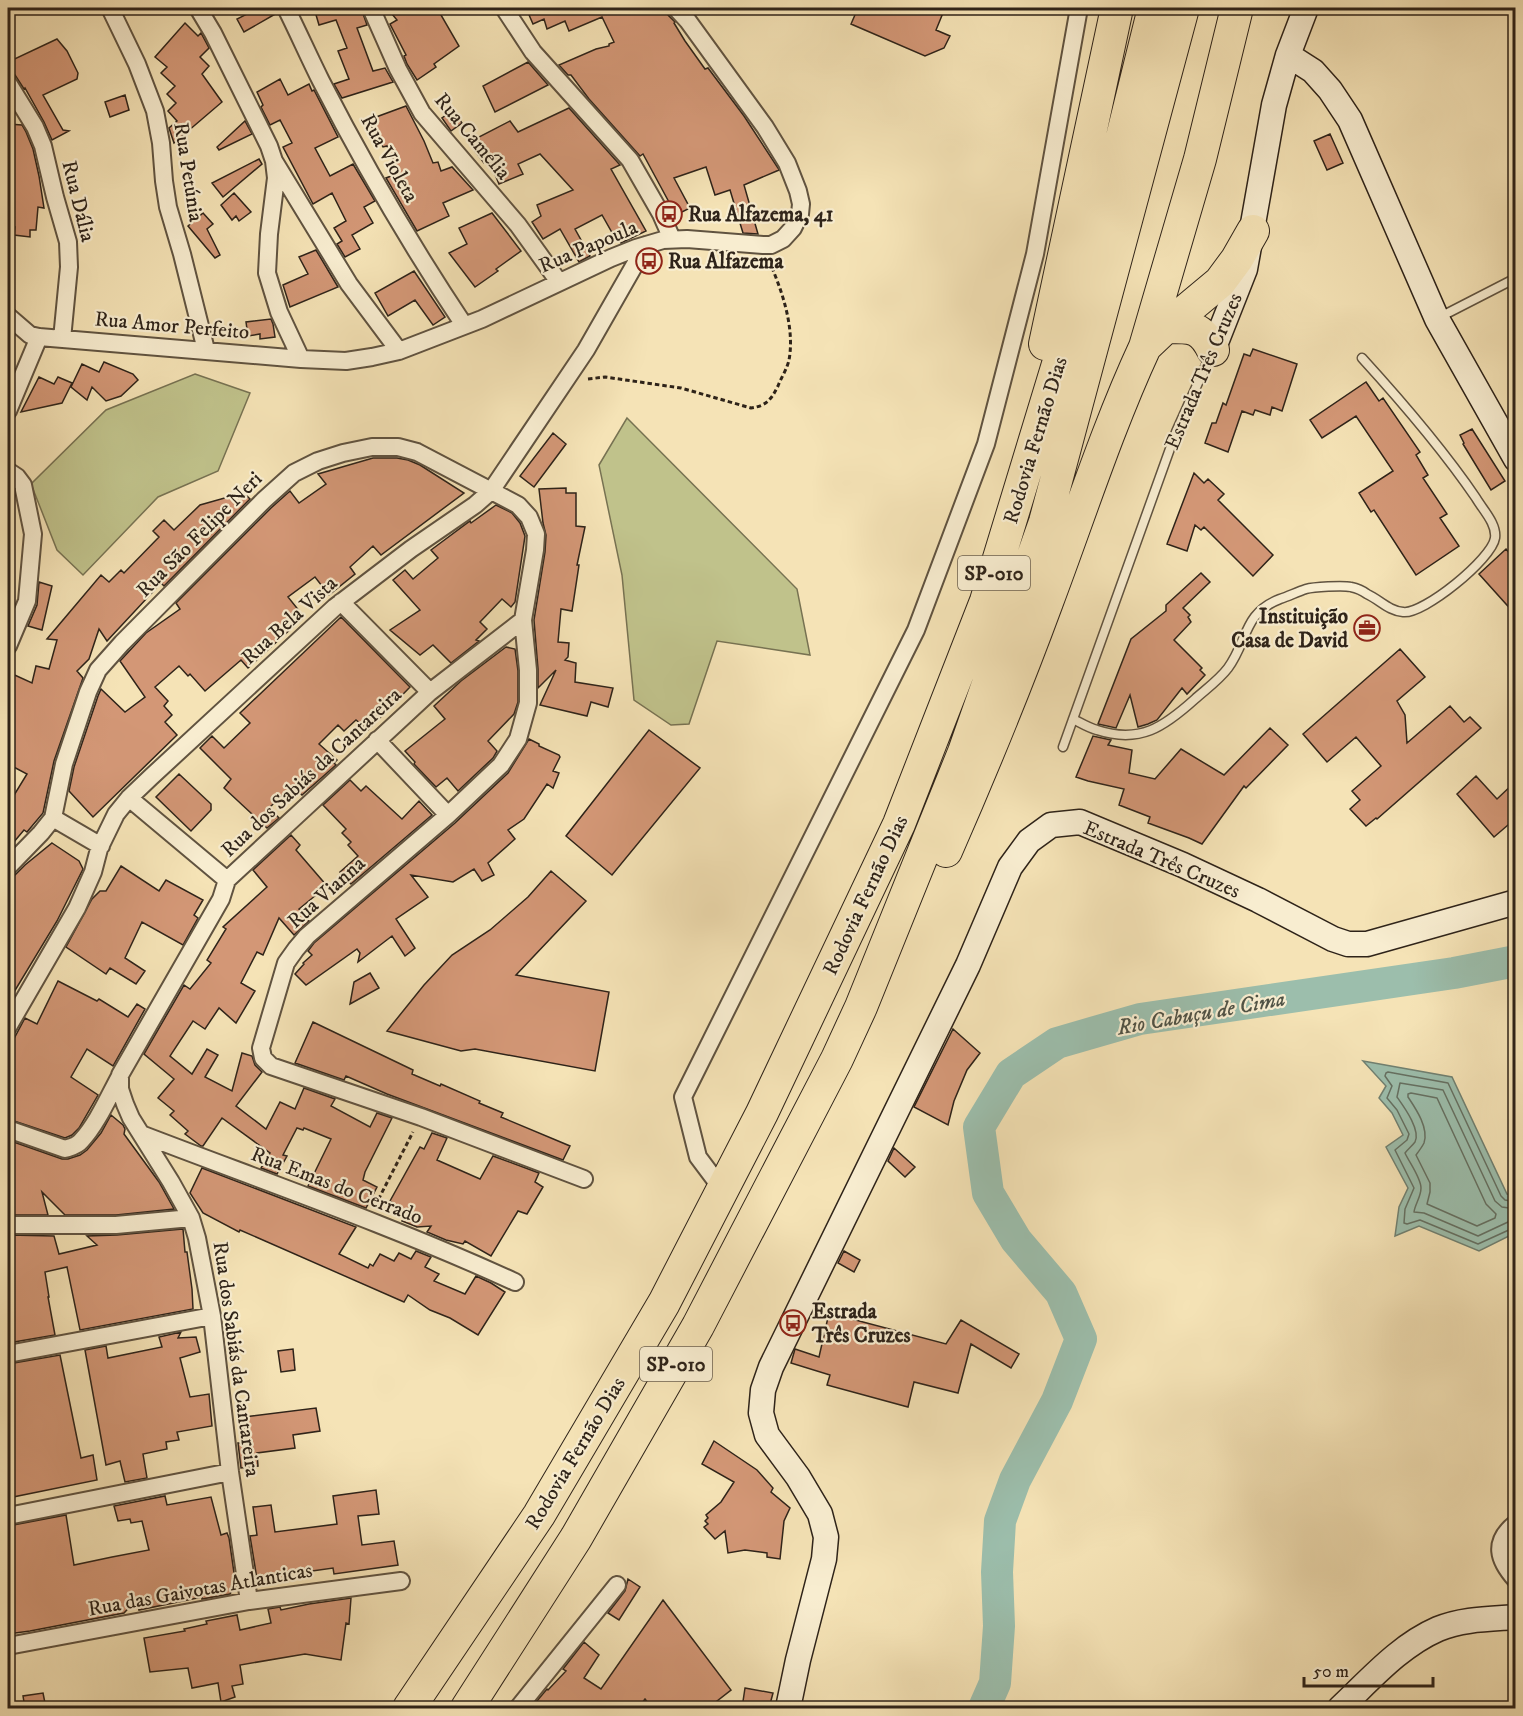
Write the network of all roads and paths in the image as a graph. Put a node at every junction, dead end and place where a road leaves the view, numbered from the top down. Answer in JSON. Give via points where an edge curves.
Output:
{"nodes":[{"id":1,"x":110,"y":8,"type":"edge"},
{"id":2,"x":198,"y":8,"type":"edge"},
{"id":3,"x":286,"y":8,"type":"edge"},
{"id":4,"x":371,"y":8,"type":"edge"},
{"id":5,"x":504,"y":8,"type":"edge"},
{"id":6,"x":676,"y":8,"type":"edge"},
{"id":7,"x":1079,"y":8,"type":"edge"},
{"id":8,"x":1118,"y":8,"type":"edge"},
{"id":9,"x":1154,"y":8,"type":"edge"},
{"id":10,"x":1183,"y":8,"type":"edge"},
{"id":11,"x":1237,"y":8,"type":"edge"},
{"id":12,"x":1306,"y":8,"type":"edge"},
{"id":13,"x":1288,"y":55,"type":"junction"},
{"id":14,"x":8,"y":83,"type":"edge"},
{"id":15,"x":274,"y":161,"type":"junction"},
{"id":16,"x":1253,"y":231,"type":"junction"},
{"id":17,"x":672,"y":239,"type":"junction"},
{"id":18,"x":646,"y":245,"type":"junction"},
{"id":19,"x":763,"y":245,"type":"junction"},
{"id":20,"x":1515,"y":278,"type":"edge"},
{"id":21,"x":560,"y":282,"type":"junction"},
{"id":22,"x":8,"y":315,"type":"edge"},
{"id":23,"x":1437,"y":319,"type":"junction"},
{"id":24,"x":464,"y":325,"type":"junction"},
{"id":25,"x":1156,"y":337,"type":"junction"},
{"id":26,"x":39,"y":338,"type":"junction"},
{"id":27,"x":62,"y":339,"type":"junction"},
{"id":28,"x":206,"y":350,"type":"junction"},
{"id":29,"x":1213,"y":350,"type":"junction"},
{"id":30,"x":399,"y":351,"type":"junction"},
{"id":31,"x":1362,"y":358,"type":"dead end"},
{"id":32,"x":301,"y":359,"type":"junction"},
{"id":33,"x":564,"y":381,"type":"junction"},
{"id":34,"x":8,"y":411,"type":"edge"},
{"id":35,"x":1515,"y":459,"type":"edge"},
{"id":36,"x":8,"y":471,"type":"edge"},
{"id":37,"x":491,"y":490,"type":"junction"},
{"id":38,"x":341,"y":602,"type":"junction"},
{"id":39,"x":980,"y":616,"type":"junction"},
{"id":40,"x":523,"y":620,"type":"junction"},
{"id":41,"x":8,"y":646,"type":"edge"},
{"id":42,"x":430,"y":692,"type":"junction"},
{"id":43,"x":1073,"y":719,"type":"junction"},
{"id":44,"x":377,"y":740,"type":"junction"},
{"id":45,"x":1063,"y":747,"type":"dead end"},
{"id":46,"x":129,"y":798,"type":"junction"},
{"id":47,"x":448,"y":815,"type":"junction"},
{"id":48,"x":52,"y":818,"type":"junction"},
{"id":49,"x":101,"y":846,"type":"junction"},
{"id":50,"x":8,"y":867,"type":"edge"},
{"id":51,"x":227,"y":880,"type":"junction"},
{"id":52,"x":1515,"y":902,"type":"edge"},
{"id":53,"x":861,"y":1007,"type":"junction"},
{"id":54,"x":8,"y":1027,"type":"edge"},
{"id":55,"x":120,"y":1075,"type":"junction"},
{"id":56,"x":421,"y":1117,"type":"junction"},
{"id":57,"x":8,"y":1129,"type":"edge"},
{"id":58,"x":141,"y":1134,"type":"junction"},
{"id":59,"x":584,"y":1179,"type":"dead end"},
{"id":60,"x":722,"y":1189,"type":"junction"},
{"id":61,"x":191,"y":1218,"type":"junction"},
{"id":62,"x":368,"y":1221,"type":"junction"},
{"id":63,"x":8,"y":1225,"type":"edge"},
{"id":64,"x":515,"y":1282,"type":"dead end"},
{"id":65,"x":212,"y":1316,"type":"junction"},
{"id":66,"x":8,"y":1354,"type":"edge"},
{"id":67,"x":230,"y":1472,"type":"junction"},
{"id":68,"x":8,"y":1516,"type":"edge"},
{"id":69,"x":1515,"y":1523,"type":"edge"},
{"id":70,"x":1515,"y":1580,"type":"edge"},
{"id":71,"x":401,"y":1581,"type":"dead end"},
{"id":72,"x":616,"y":1585,"type":"dead end"},
{"id":73,"x":249,"y":1601,"type":"junction"},
{"id":74,"x":1515,"y":1617,"type":"edge"},
{"id":75,"x":8,"y":1646,"type":"edge"},
{"id":76,"x":409,"y":1708,"type":"edge"},
{"id":77,"x":467,"y":1708,"type":"edge"},
{"id":78,"x":518,"y":1708,"type":"edge"},
{"id":79,"x":788,"y":1708,"type":"edge"},
{"id":80,"x":1340,"y":1708,"type":"edge"}],
"edges":[{"from":1,"to":28,"type":"street","name":"Rua Petúnia","via":[[155,111],[168,207]]},
{"from":2,"to":15,"type":"street"},
{"from":3,"to":24,"type":"street","name":"Rua Violeta","via":[[361,155]]},
{"from":4,"to":21,"type":"street","name":"Rua Camélia","via":[[422,113],[511,217]]},
{"from":5,"to":17,"type":"street","via":[[533,52],[630,160]]},
{"from":6,"to":19,"type":"street","via":[[765,127],[787,163],[798,191],[801,204],[797,222],[783,239]]},
{"from":7,"to":60,"type":"street","via":[[1035,254],[986,444],[915,630],[683,1097],[698,1157]]},
{"from":8,"to":39,"type":"highway","via":[[1041,364]]},
{"from":9,"to":39,"type":"highway","name":"Rodovia Fernão Dias","number":"SP-010","via":[[1100,226]]},
{"from":10,"to":53,"type":"highway","name":"Rodovia Fernão Dias","number":"SP-010","via":[[1045,522],[964,752]]},
{"from":11,"to":25,"type":"highway"},
{"from":12,"to":13,"type":"main road","name":"Estrada Três Cruzes"},
{"from":13,"to":16,"type":"main road","name":"Estrada Três Cruzes","via":[[1274,105]]},
{"from":13,"to":23,"type":"main road","via":[[1312,70],[1350,120]]},
{"from":14,"to":27,"type":"street","name":"Rua Dália","via":[[43,147],[68,242]]},
{"from":15,"to":30,"type":"street","via":[[349,284]]},
{"from":15,"to":32,"type":"street","via":[[276,178],[267,273],[279,312]]},
{"from":16,"to":25,"type":"highway","via":[[1220,282]]},
{"from":16,"to":29,"type":"main road","name":"Estrada Três Cruzes","via":[[1245,269]]},
{"from":17,"to":18,"type":"street","name":"Rua Papoula"},
{"from":17,"to":19,"type":"street","name":"Rua Papoula"},
{"from":18,"to":21,"type":"street","name":"Rua Papoula"},
{"from":18,"to":33,"type":"street"},
{"from":19,"to":33,"type":"path","via":[[782,291],[791,339],[789,362],[773,396],[762,406],[751,408],[681,388],[605,377]]},
{"from":20,"to":23,"type":"lane"},
{"from":21,"to":24,"type":"street","name":"Rua Papoula"},
{"from":22,"to":26,"type":"street"},
{"from":23,"to":35,"type":"main road"},
{"from":24,"to":30,"type":"street","name":"Rua Papoula"},
{"from":25,"to":29,"type":"highway","via":[[1188,327],[1200,331]]},
{"from":25,"to":53,"type":"highway","via":[[1132,374],[963,812],[896,962]]},
{"from":26,"to":27,"type":"street","name":"Rua Amor Perfeito"},
{"from":26,"to":34,"type":"street"},
{"from":27,"to":28,"type":"street","name":"Rua Amor Perfeito"},
{"from":28,"to":32,"type":"street","name":"Rua Amor Perfeito"},
{"from":29,"to":43,"type":"lane","name":"Estrada Três Cruzes","via":[[1176,432]]},
{"from":30,"to":32,"type":"street","name":"Rua Papoula","via":[[346,361]]},
{"from":31,"to":43,"type":"lane","via":[[1411,411],[1494,525],[1495,539],[1486,556],[1449,590],[1414,611],[1390,609],[1350,587],[1308,589],[1268,603],[1255,615],[1227,670],[1155,729],[1139,735],[1122,735],[1097,730]]},
{"from":33,"to":37,"type":"street"},
{"from":36,"to":41,"type":"street","via":[[23,485],[33,534],[27,602]]},
{"from":37,"to":38,"type":"street","name":"Rua Bela Vista"},
{"from":37,"to":40,"type":"street","name":"Rua Vianna","via":[[518,505],[529,517],[536,534]]},
{"from":37,"to":48,"type":"street","name":"Rua São Felipe Neri","via":[[398,447],[343,453],[294,473],[98,670],[64,764]]},
{"from":38,"to":42,"type":"street"},
{"from":38,"to":46,"type":"street","name":"Rua Bela Vista"},
{"from":39,"to":60,"type":"highway","name":"Rodovia Fernão Dias","number":"SP-010","via":[[899,824],[788,1060]]},
{"from":40,"to":42,"type":"street","name":"Rua dos Sabiás da Cantareira"},
{"from":40,"to":47,"type":"street","name":"Rua Vianna","via":[[528,703],[518,739],[501,765]]},
{"from":42,"to":44,"type":"street","name":"Rua dos Sabiás da Cantareira"},
{"from":43,"to":45,"type":"lane","name":"Estrada Três Cruzes"},
{"from":44,"to":47,"type":"street"},
{"from":44,"to":51,"type":"street","name":"Rua dos Sabiás da Cantareira"},
{"from":46,"to":49,"type":"street","name":"Rua Bela Vista","via":[[116,814]]},
{"from":46,"to":51,"type":"street"},
{"from":47,"to":56,"type":"street","name":"Rua Vianna","via":[[296,949],[286,963],[261,1048],[263,1058],[271,1066]]},
{"from":48,"to":49,"type":"street"},
{"from":48,"to":50,"type":"street","name":"Rua São Felipe Neri"},
{"from":49,"to":54,"type":"street","name":"Rua Bela Vista","via":[[77,908]]},
{"from":51,"to":55,"type":"street","name":"Rua dos Sabiás da Cantareira","via":[[221,899]]},
{"from":52,"to":79,"type":"main road","name":"Estrada Três Cruzes","via":[[1367,944],[1347,944],[1183,865],[1080,822],[1051,825],[1029,841],[1010,867],[968,965],[763,1390],[760,1413],[767,1435],[820,1514],[826,1537]]},
{"from":53,"to":77,"type":"highway","name":"Rodovia Fernão Dias","number":"SP-010","via":[[698,1326],[576,1538]]},
{"from":55,"to":57,"type":"street","via":[[91,1129],[73,1147],[65,1149]]},
{"from":55,"to":58,"type":"street","name":"Rua dos Sabiás da Cantareira","via":[[124,1104]]},
{"from":56,"to":59,"type":"street","name":"Rua Vianna"},
{"from":56,"to":62,"type":"path"},
{"from":58,"to":61,"type":"street","name":"Rua dos Sabiás da Cantareira"},
{"from":58,"to":62,"type":"street","name":"Rua Emas do Cerrado"},
{"from":60,"to":76,"type":"highway","name":"Rodovia Fernão Dias","number":"SP-010","via":[[664,1303],[539,1515]]},
{"from":61,"to":63,"type":"street","via":[[116,1225]]},
{"from":61,"to":65,"type":"street","name":"Rua dos Sabiás da Cantareira"},
{"from":62,"to":64,"type":"street","name":"Rua Emas do Cerrado"},
{"from":65,"to":66,"type":"street"},
{"from":65,"to":67,"type":"street","name":"Rua dos Sabiás da Cantareira"},
{"from":67,"to":68,"type":"street"},
{"from":67,"to":73,"type":"street","name":"Rua dos Sabiás da Cantareira"},
{"from":69,"to":70,"type":"street","via":[[1506,1531],[1499,1548],[1505,1567]]},
{"from":71,"to":73,"type":"street","name":"Rua das Gaivotas Atlanticas"},
{"from":72,"to":78,"type":"street"},
{"from":73,"to":75,"type":"street","name":"Rua das Gaivotas Atlanticas"},
{"from":74,"to":80,"type":"main road","via":[[1472,1620],[1438,1629],[1387,1663]]}]}
